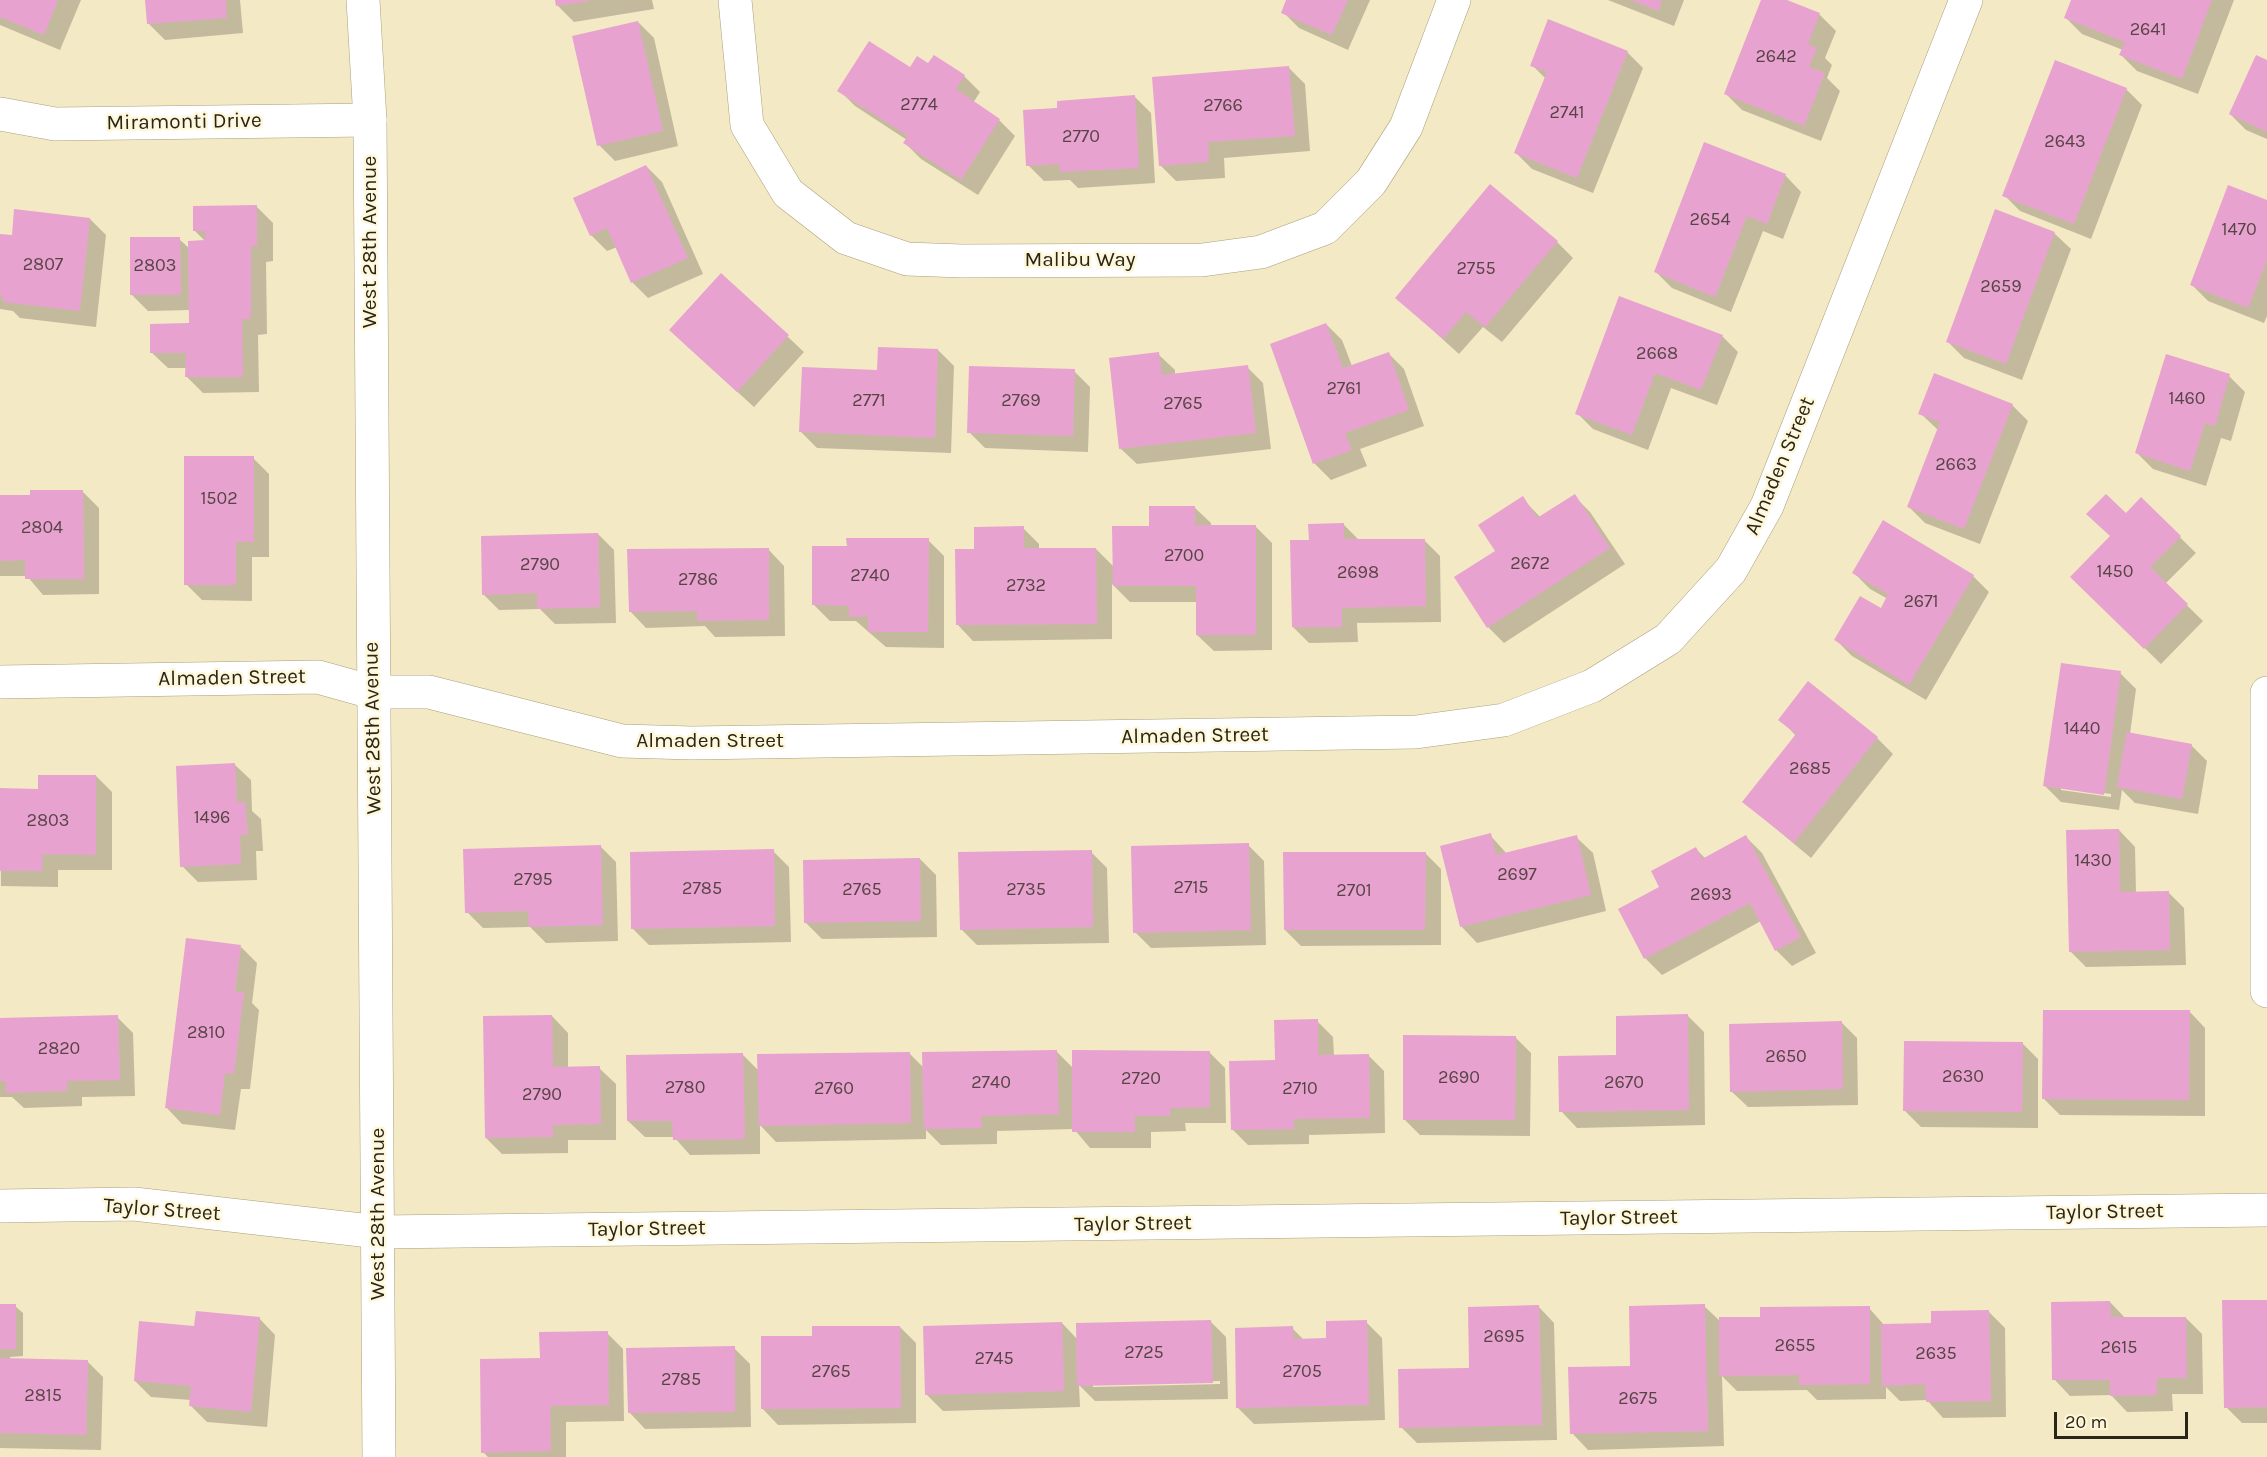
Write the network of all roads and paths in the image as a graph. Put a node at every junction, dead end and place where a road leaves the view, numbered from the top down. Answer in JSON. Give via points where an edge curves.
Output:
{"nodes":[{"id":1,"x":363,"y":0,"type":"edge"},
{"id":2,"x":735,"y":0,"type":"edge"},
{"id":3,"x":1454,"y":0,"type":"edge"},
{"id":4,"x":1966,"y":0,"type":"edge"},
{"id":5,"x":0,"y":114,"type":"edge"},
{"id":6,"x":369,"y":120,"type":"junction"},
{"id":7,"x":0,"y":682,"type":"edge"},
{"id":8,"x":372,"y":692,"type":"junction"},
{"id":9,"x":2267,"y":693,"type":"edge"},
{"id":10,"x":2267,"y":991,"type":"edge"},
{"id":11,"x":0,"y":1206,"type":"edge"},
{"id":12,"x":2267,"y":1210,"type":"edge"},
{"id":13,"x":379,"y":1232,"type":"junction"},
{"id":14,"x":379,"y":1457,"type":"edge"}],
"edges":[{"from":1,"to":6,"type":"street","name":"West 28th Avenue"},
{"from":2,"to":3,"type":"street","name":"Malibu Way","via":[[747,125],[788,193],[846,238],[907,259],[962,261],[1202,260],[1261,252],[1325,228],[1371,182],[1406,127]]},
{"from":4,"to":8,"type":"street","name":"Almaden Street","via":[[1767,506],[1731,570],[1668,639],[1592,686],[1503,720],[1416,732],[693,743],[622,741],[429,692]]},
{"from":5,"to":6,"type":"street","name":"Miramonti Drive","via":[[54,124]]},
{"from":6,"to":8,"type":"street","name":"West 28th Avenue"},
{"from":7,"to":8,"type":"street","name":"Almaden Street","via":[[318,677]]},
{"from":8,"to":13,"type":"street","name":"West 28th Avenue"},
{"from":9,"to":10,"type":"street"},
{"from":11,"to":13,"type":"street","name":"Taylor Street","via":[[134,1204]]},
{"from":12,"to":13,"type":"street","name":"Taylor Street"},
{"from":13,"to":14,"type":"street","name":"West 28th Avenue"}]}
